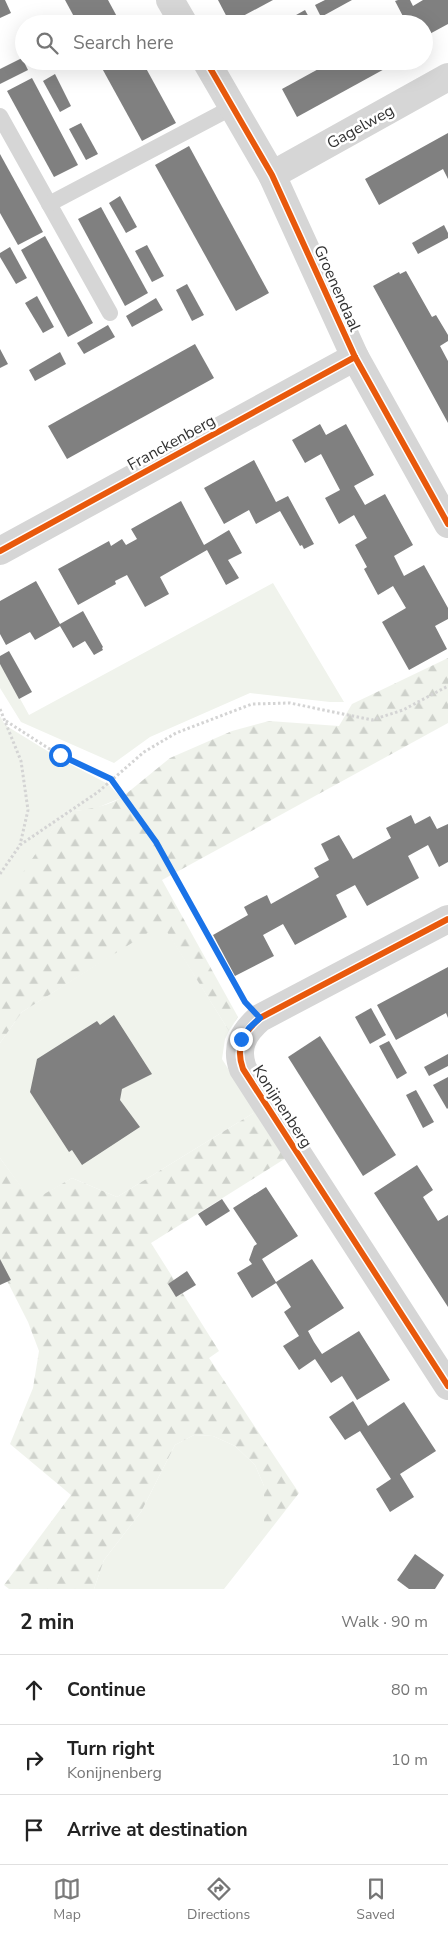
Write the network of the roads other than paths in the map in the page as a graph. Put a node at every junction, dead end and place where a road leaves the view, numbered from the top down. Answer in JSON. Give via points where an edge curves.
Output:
{"nodes":[{"id":1,"x":170,"y":0,"type":"edge"},
{"id":2,"x":179,"y":15,"type":"edge"},
{"id":3,"x":211,"y":70,"type":"edge"},
{"id":4,"x":448,"y":77,"type":"edge"},
{"id":5,"x":232,"y":107,"type":"junction"},
{"id":6,"x":0,"y":116,"type":"edge"},
{"id":7,"x":272,"y":175,"type":"junction"},
{"id":8,"x":49,"y":204,"type":"junction"},
{"id":9,"x":110,"y":313,"type":"dead end"},
{"id":10,"x":354,"y":357,"type":"junction"},
{"id":11,"x":448,"y":524,"type":"edge"},
{"id":12,"x":0,"y":551,"type":"edge"},
{"id":13,"x":448,"y":919,"type":"edge"},
{"id":14,"x":448,"y":1386,"type":"edge"}],
"edges":[{"from":1,"to":2,"type":"street"},
{"from":3,"to":5,"type":"street","name":"Groenendaal"},
{"from":4,"to":7,"type":"street","name":"Gagelweg"},
{"from":5,"to":7,"type":"street","name":"Groenendaal"},
{"from":5,"to":8,"type":"lane"},
{"from":6,"to":8,"type":"lane"},
{"from":7,"to":10,"type":"street","name":"Groenendaal"},
{"from":8,"to":9,"type":"lane"},
{"from":10,"to":11,"type":"street","name":"Groenendaal"},
{"from":10,"to":12,"type":"street","name":"Franckenberg"},
{"from":13,"to":14,"type":"street","name":"Konijnenberg","via":[[260,1018],[241,1039],[239,1052],[243,1069]]}]}
